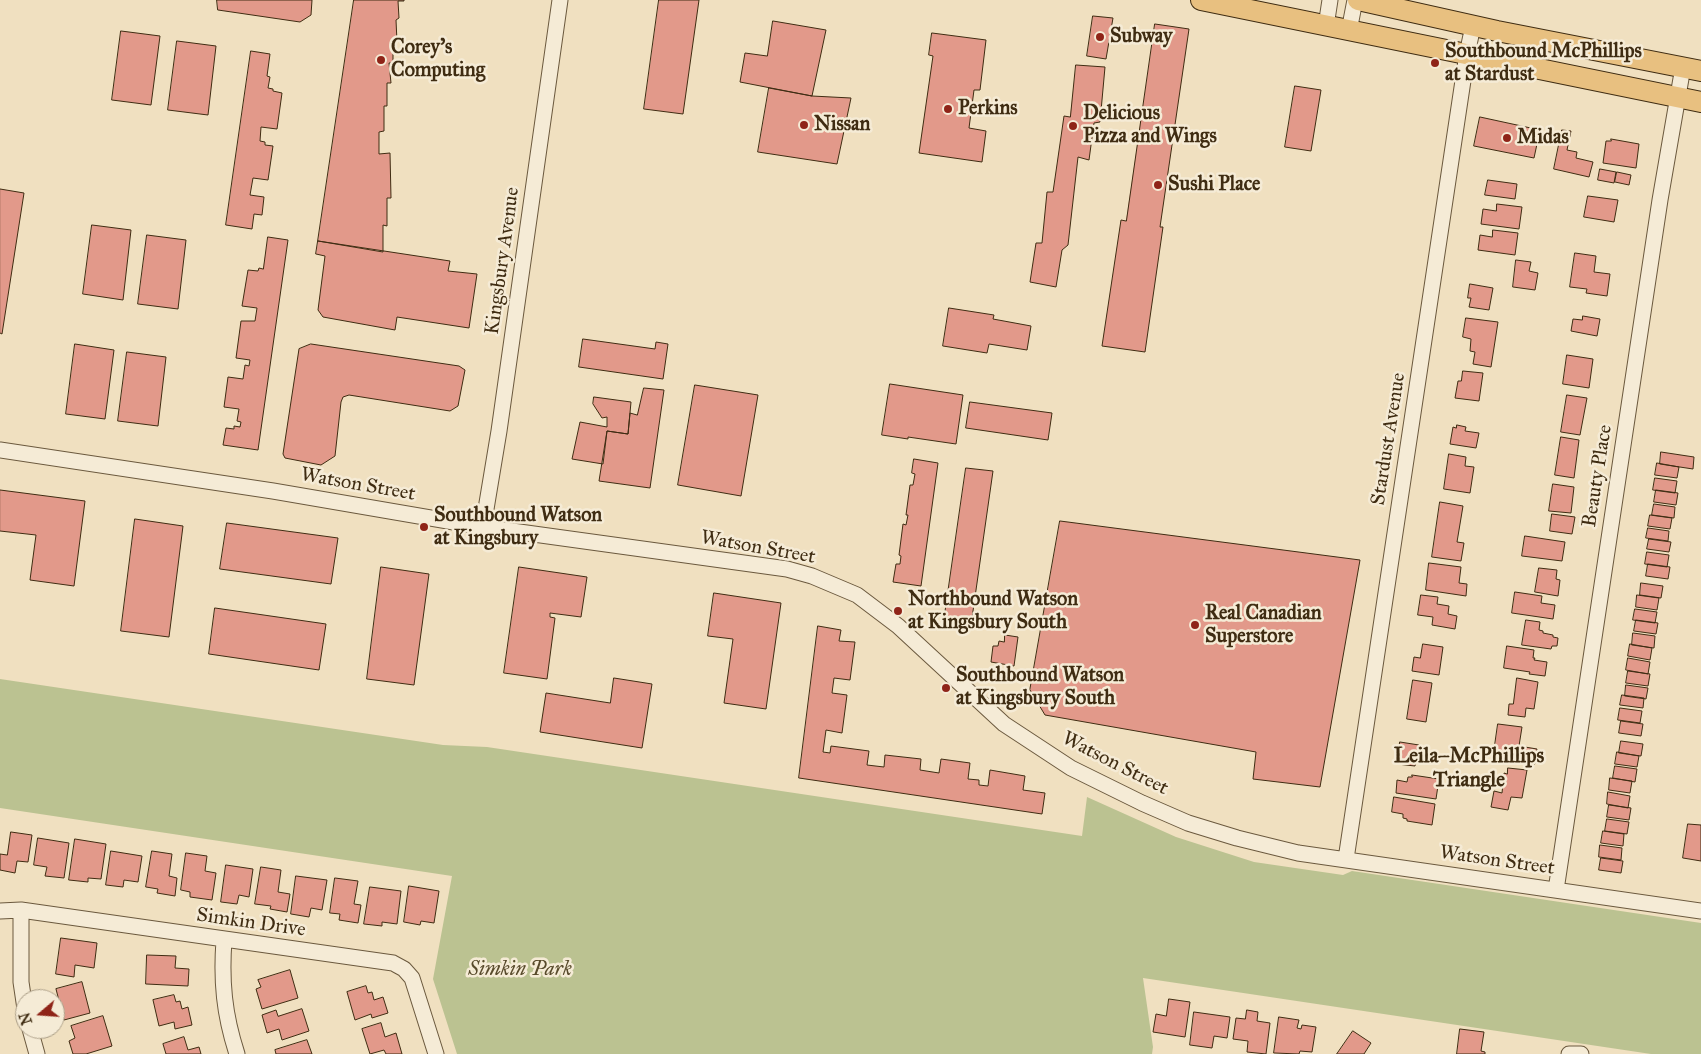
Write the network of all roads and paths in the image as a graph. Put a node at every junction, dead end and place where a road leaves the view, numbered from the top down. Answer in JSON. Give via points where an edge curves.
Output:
{"nodes":[{"id":1,"x":560,"y":0,"type":"edge"},
{"id":2,"x":1201,"y":0,"type":"edge"},
{"id":3,"x":1330,"y":0,"type":"edge"},
{"id":4,"x":1356,"y":0,"type":"edge"},
{"id":5,"x":1326,"y":26,"type":"junction"},
{"id":6,"x":1473,"y":26,"type":"junction"},
{"id":7,"x":1349,"y":31,"type":"junction"},
{"id":8,"x":1467,"y":54,"type":"junction"},
{"id":9,"x":1692,"y":69,"type":"edge"},
{"id":10,"x":1679,"y":97,"type":"junction"},
{"id":11,"x":1701,"y":102,"type":"edge"},
{"id":12,"x":0,"y":450,"type":"edge"},
{"id":13,"x":483,"y":527,"type":"junction"},
{"id":14,"x":1346,"y":859,"type":"junction"},
{"id":15,"x":1556,"y":890,"type":"junction"},
{"id":16,"x":21,"y":910,"type":"junction"},
{"id":17,"x":0,"y":911,"type":"edge"},
{"id":18,"x":1701,"y":911,"type":"edge"},
{"id":19,"x":224,"y":940,"type":"junction"},
{"id":20,"x":22,"y":989,"type":"edge"},
{"id":21,"x":33,"y":1039,"type":"edge"},
{"id":22,"x":37,"y":1054,"type":"edge"},
{"id":23,"x":237,"y":1054,"type":"edge"},
{"id":24,"x":436,"y":1054,"type":"edge"},
{"id":25,"x":1569,"y":1054,"type":"edge"},
{"id":26,"x":1581,"y":1054,"type":"edge"}],
"edges":[{"from":1,"to":13,"type":"street","name":"Kingsbury Avenue"},
{"from":2,"to":5,"type":"main road"},
{"from":3,"to":5,"type":"street"},
{"from":4,"to":6,"type":"main road"},
{"from":4,"to":7,"type":"street"},
{"from":5,"to":7,"type":"main road"},
{"from":6,"to":8,"type":"street","name":"Stardust Avenue"},
{"from":6,"to":9,"type":"main road"},
{"from":7,"to":8,"type":"main road"},
{"from":8,"to":10,"type":"main road"},
{"from":8,"to":14,"type":"street","name":"Stardust Avenue"},
{"from":9,"to":10,"type":"street","name":"Beauty Place"},
{"from":10,"to":11,"type":"main road"},
{"from":10,"to":15,"type":"street","name":"Beauty Place","via":[[1660,200]]},
{"from":12,"to":13,"type":"street","name":"Watson Street","via":[[274,491]]},
{"from":13,"to":14,"type":"street","name":"Watson Street","via":[[787,569],[820,579],[857,596],[898,626],[1004,724],[1071,768],[1188,823],[1298,853]]},
{"from":14,"to":15,"type":"street","name":"Watson Street"},
{"from":15,"to":18,"type":"street","name":"Watson Street"},
{"from":16,"to":17,"type":"street","name":"Simkin Drive"},
{"from":16,"to":19,"type":"street","name":"Simkin Drive"},
{"from":16,"to":20,"type":"street"},
{"from":19,"to":23,"type":"street","via":[[225,1012]]},
{"from":19,"to":24,"type":"street","name":"Simkin Drive","via":[[393,963],[412,978]]},
{"from":21,"to":22,"type":"street"},
{"from":25,"to":26,"type":"street"}]}
